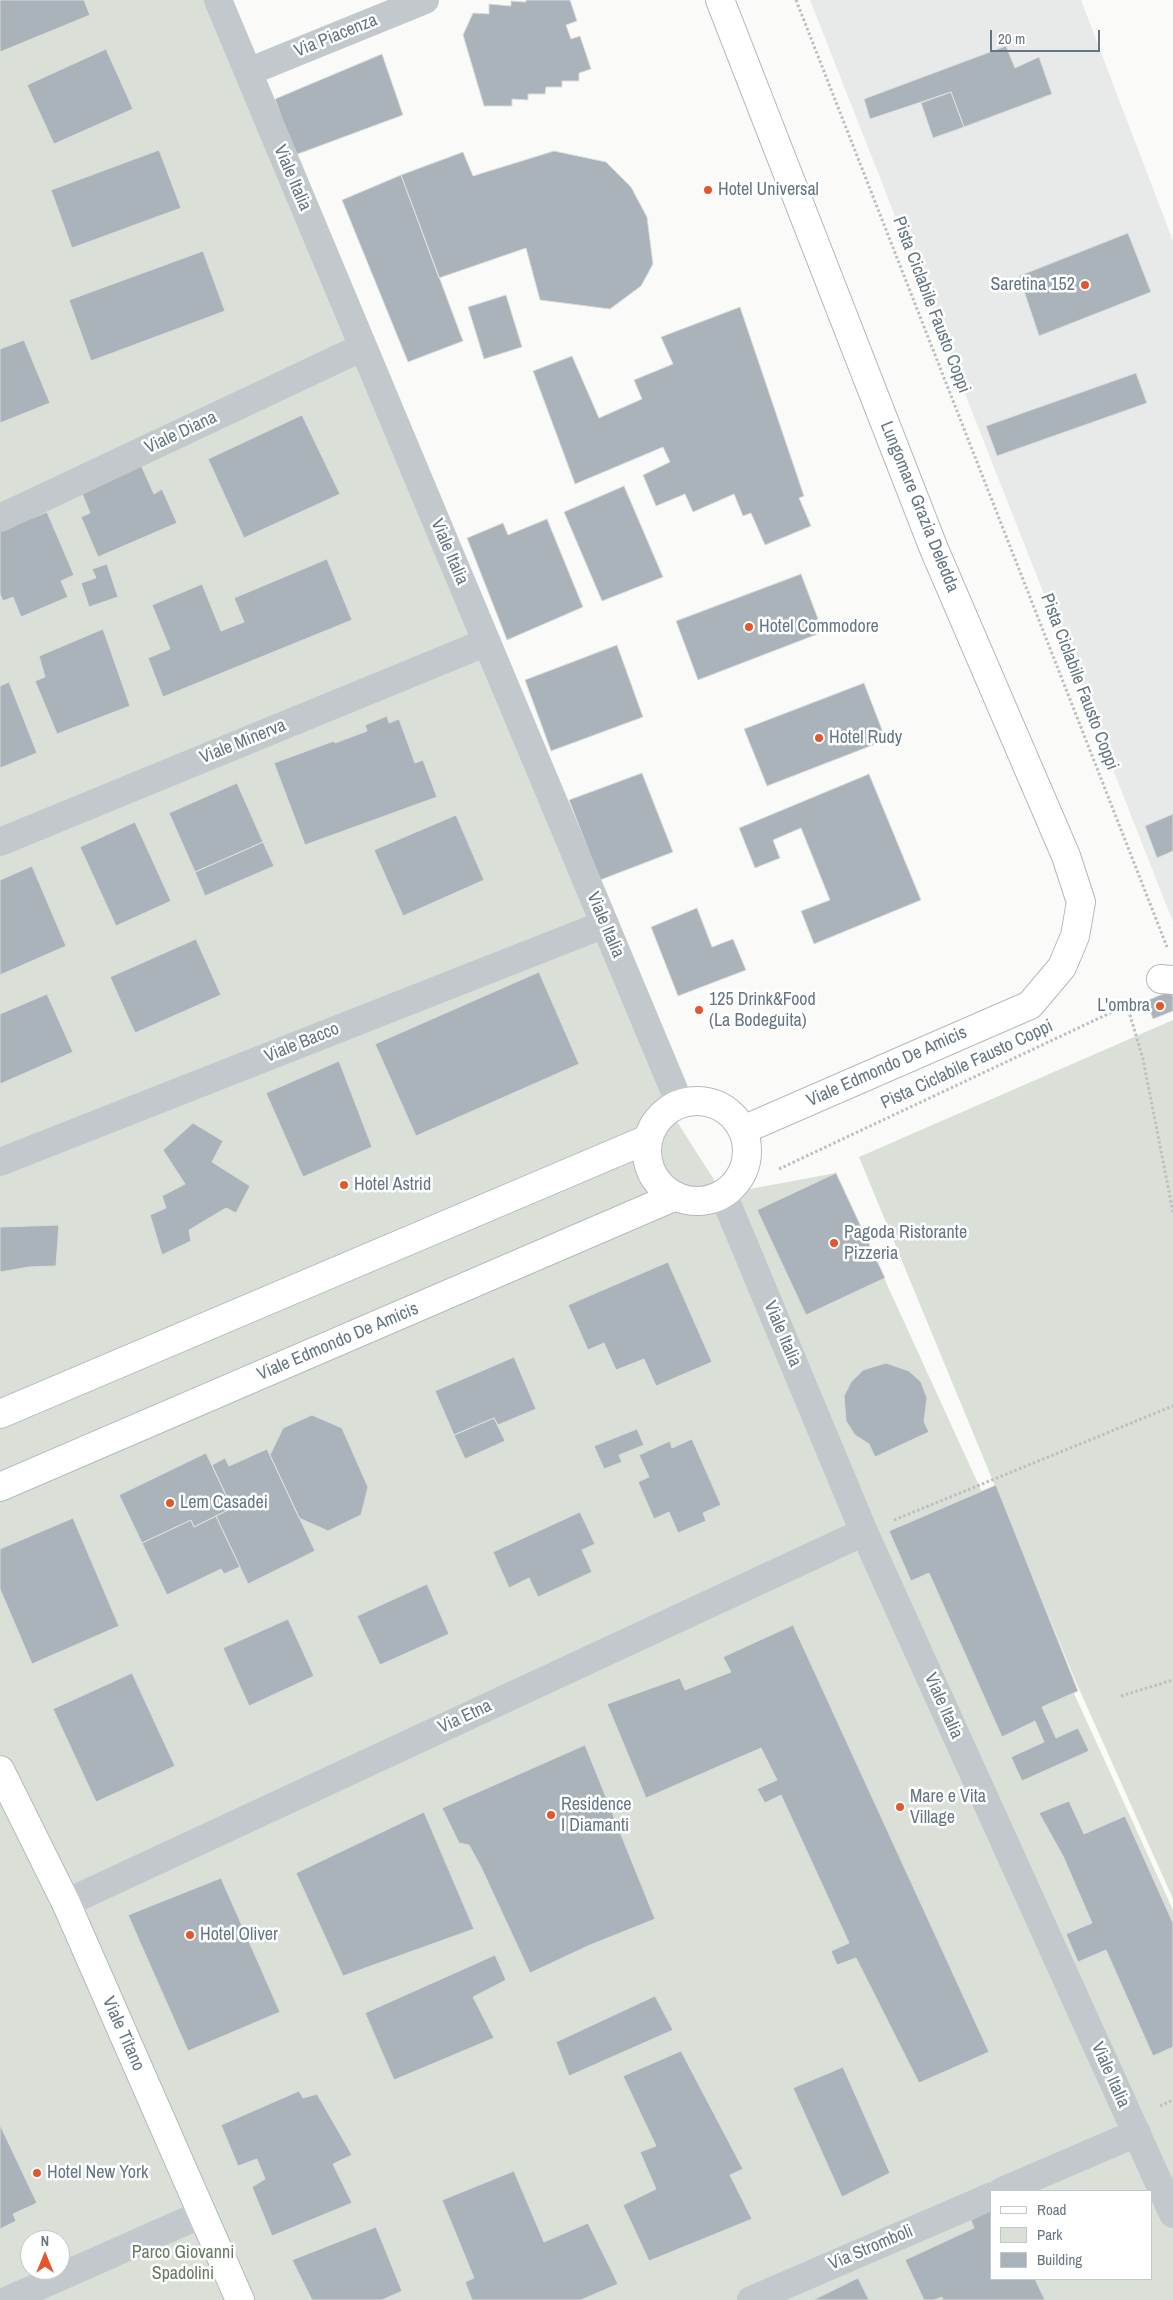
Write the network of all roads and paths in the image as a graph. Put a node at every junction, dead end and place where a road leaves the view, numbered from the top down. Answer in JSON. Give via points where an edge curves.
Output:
{"nodes":[{"id":1,"x":218,"y":0,"type":"edge"},
{"id":2,"x":425,"y":0,"type":"edge"},
{"id":3,"x":720,"y":0,"type":"edge"},
{"id":4,"x":796,"y":0,"type":"edge"},
{"id":5,"x":248,"y":72,"type":"junction"},
{"id":6,"x":363,"y":347,"type":"junction"},
{"id":7,"x":0,"y":518,"type":"edge"},
{"id":8,"x":487,"y":642,"type":"junction"},
{"id":9,"x":0,"y":842,"type":"edge"},
{"id":10,"x":605,"y":924,"type":"junction"},
{"id":11,"x":1167,"y":980,"type":"edge"},
{"id":12,"x":1030,"y":1005,"type":"joint"},
{"id":13,"x":1127,"y":1005,"type":"junction"},
{"id":14,"x":680,"y":1104,"type":"junction"},
{"id":15,"x":743,"y":1130,"type":"junction"},
{"id":16,"x":648,"y":1139,"type":"junction"},
{"id":17,"x":0,"y":1162,"type":"edge"},
{"id":18,"x":779,"y":1169,"type":"dead end"},
{"id":19,"x":723,"y":1194,"type":"junction"},
{"id":20,"x":676,"y":1196,"type":"junction"},
{"id":21,"x":1173,"y":1212,"type":"edge"},
{"id":22,"x":1173,"y":1406,"type":"edge"},
{"id":23,"x":0,"y":1414,"type":"edge"},
{"id":24,"x":0,"y":1487,"type":"edge"},
{"id":25,"x":864,"y":1532,"type":"junction"},
{"id":26,"x":1173,"y":1680,"type":"edge"},
{"id":27,"x":1120,"y":1696,"type":"dead end"},
{"id":28,"x":0,"y":1770,"type":"edge"},
{"id":29,"x":66,"y":1903,"type":"junction"},
{"id":30,"x":1137,"y":2133,"type":"junction"},
{"id":31,"x":1004,"y":2190,"type":"edge"},
{"id":32,"x":990,"y":2197,"type":"edge"},
{"id":33,"x":202,"y":2214,"type":"junction"},
{"id":34,"x":1173,"y":2214,"type":"edge"},
{"id":35,"x":8,"y":2300,"type":"edge"},
{"id":36,"x":240,"y":2300,"type":"edge"},
{"id":37,"x":751,"y":2300,"type":"edge"}],
"edges":[{"from":1,"to":5,"type":"street","name":"Viale Italia"},
{"from":2,"to":5,"type":"street","name":"Via Piacenza"},
{"from":3,"to":12,"type":"street","name":"Lungomare Grazia Deledda","via":[[934,549],[1066,856],[1081,902],[1075,936],[1062,967]]},
{"from":4,"to":11,"type":"path","name":"Pista Ciclabile Fausto Coppi","via":[[1167,944]]},
{"from":5,"to":6,"type":"street","name":"Viale Italia"},
{"from":6,"to":7,"type":"street","name":"Viale Diana"},
{"from":6,"to":8,"type":"street","name":"Viale Italia"},
{"from":8,"to":9,"type":"street","name":"Viale Minerva"},
{"from":8,"to":10,"type":"street","name":"Viale Italia"},
{"from":10,"to":14,"type":"street","name":"Viale Italia"},
{"from":10,"to":17,"type":"street","name":"Viale Bacco"},
{"from":11,"to":13,"type":"path","name":"Pista Ciclabile Fausto Coppi"},
{"from":12,"to":15,"type":"street","name":"Viale Edmondo De Amicis"},
{"from":13,"to":18,"type":"path","name":"Pista Ciclabile Fausto Coppi"},
{"from":13,"to":21,"type":"path","via":[[1143,1059]]},
{"from":14,"to":15,"type":"street","via":[[695,1100],[710,1102],[724,1108]]},
{"from":14,"to":16,"type":"street","via":[[660,1117]]},
{"from":15,"to":19,"type":"street","via":[[747,1158],[734,1185]]},
{"from":16,"to":20,"type":"street","via":[[648,1158],[654,1177]]},
{"from":16,"to":23,"type":"street"},
{"from":19,"to":20,"type":"street","via":[[708,1200]]},
{"from":19,"to":25,"type":"street","name":"Viale Italia"},
{"from":20,"to":24,"type":"street","name":"Viale Edmondo De Amicis"},
{"from":22,"to":25,"type":"path"},
{"from":25,"to":29,"type":"street","name":"Via Etna"},
{"from":25,"to":30,"type":"street","name":"Viale Italia"},
{"from":26,"to":27,"type":"path"},
{"from":28,"to":29,"type":"street","name":"Viale Titano"},
{"from":29,"to":33,"type":"street","name":"Viale Titano"},
{"from":30,"to":31,"type":"street"},
{"from":30,"to":34,"type":"street","name":"Viale Italia"},
{"from":32,"to":37,"type":"street","name":"Via Stromboli"},
{"from":33,"to":35,"type":"street"},
{"from":33,"to":36,"type":"street","name":"Viale Titano"}]}
